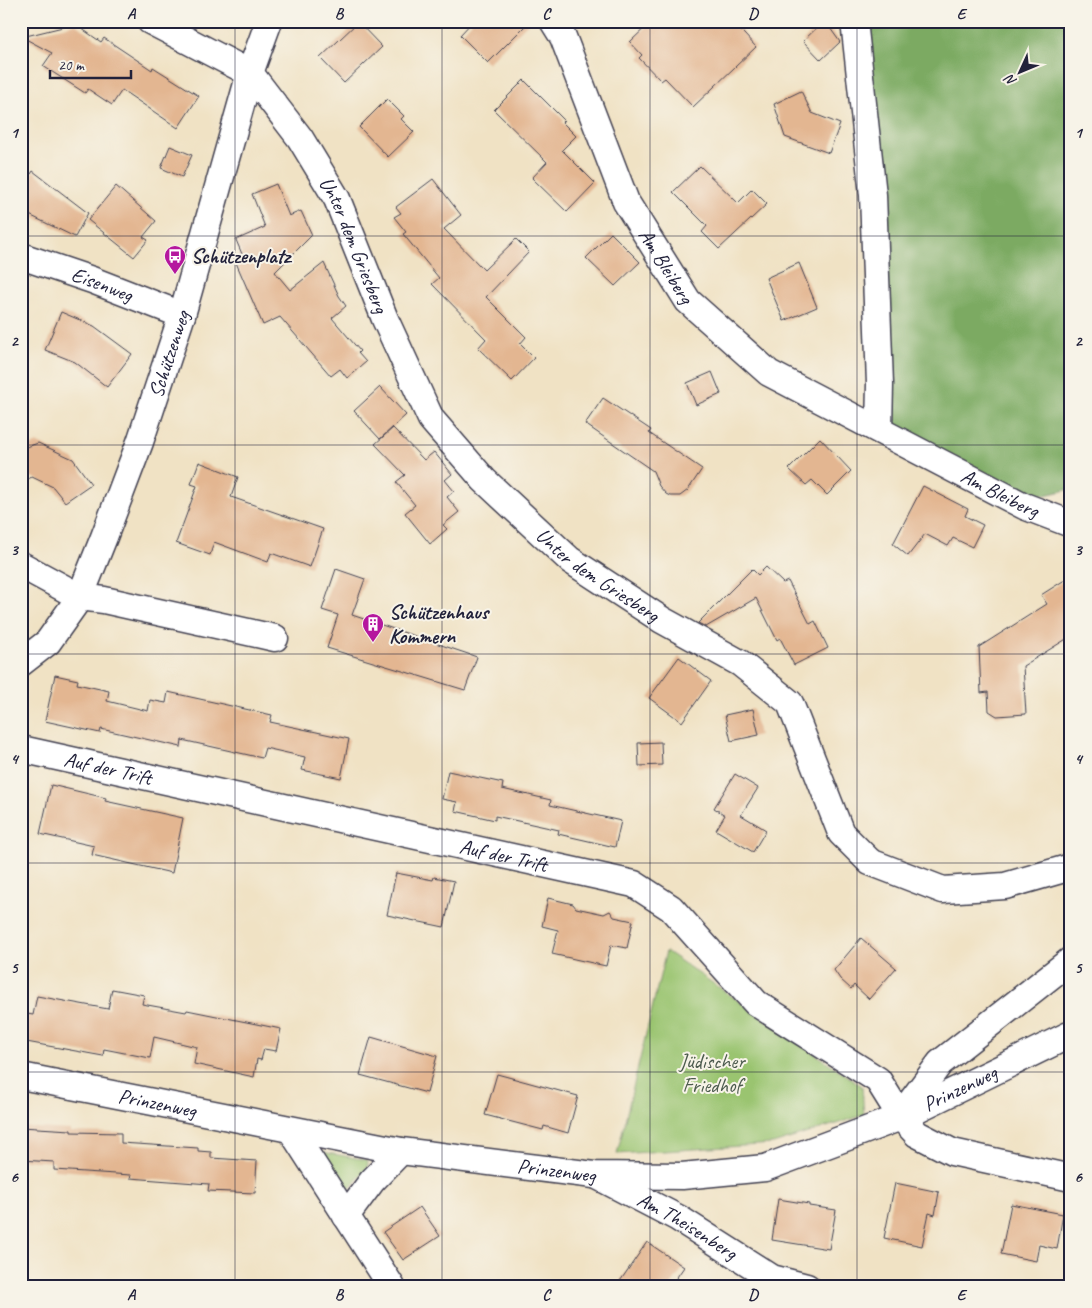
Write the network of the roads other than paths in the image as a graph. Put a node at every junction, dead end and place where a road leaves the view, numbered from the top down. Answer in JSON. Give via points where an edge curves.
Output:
{"nodes":[{"id":1,"x":150,"y":21,"type":"edge"},
{"id":2,"x":269,"y":21,"type":"edge"},
{"id":3,"x":553,"y":21,"type":"edge"},
{"id":4,"x":854,"y":21,"type":"edge"},
{"id":5,"x":250,"y":73,"type":"junction"},
{"id":6,"x":21,"y":256,"type":"edge"},
{"id":7,"x":182,"y":315,"type":"junction"},
{"id":8,"x":879,"y":429,"type":"junction"},
{"id":9,"x":1071,"y":524,"type":"edge"},
{"id":10,"x":21,"y":565,"type":"edge"},
{"id":11,"x":80,"y":597,"type":"junction"},
{"id":12,"x":275,"y":638,"type":"dead end"},
{"id":13,"x":21,"y":663,"type":"edge"},
{"id":14,"x":21,"y":749,"type":"edge"},
{"id":15,"x":1071,"y":867,"type":"edge"},
{"id":16,"x":1071,"y":960,"type":"edge"},
{"id":17,"x":1071,"y":1034,"type":"edge"},
{"id":18,"x":21,"y":1076,"type":"edge"},
{"id":19,"x":901,"y":1117,"type":"junction"},
{"id":20,"x":291,"y":1130,"type":"junction"},
{"id":21,"x":401,"y":1151,"type":"junction"},
{"id":22,"x":594,"y":1175,"type":"junction"},
{"id":23,"x":1071,"y":1178,"type":"edge"},
{"id":24,"x":346,"y":1216,"type":"junction"},
{"id":25,"x":392,"y":1287,"type":"edge"},
{"id":26,"x":807,"y":1287,"type":"edge"}],
"edges":[{"from":1,"to":5,"type":"street"},
{"from":2,"to":5,"type":"street","name":"Schützenweg"},
{"from":3,"to":8,"type":"street","name":"Am Bleiberg","via":[[563,36],[626,202],[688,301],[769,373]]},
{"from":4,"to":8,"type":"street","via":[[873,195]]},
{"from":5,"to":7,"type":"street","name":"Schützenweg"},
{"from":5,"to":15,"type":"street","name":"Unter dem Griesberg","via":[[300,138],[337,199],[385,319],[431,418],[484,480],[570,560],[662,620],[740,663],[790,702],[841,834],[870,862],[943,890],[1005,886]]},
{"from":6,"to":7,"type":"street","name":"Eisenweg"},
{"from":7,"to":11,"type":"street","name":"Schützenweg","via":[[140,442]]},
{"from":8,"to":9,"type":"street","name":"Am Bleiberg","via":[[1024,506]]},
{"from":10,"to":11,"type":"street"},
{"from":11,"to":12,"type":"street"},
{"from":11,"to":13,"type":"street","name":"Schützenweg","via":[[48,642]]},
{"from":14,"to":19,"type":"street","name":"Auf der Trift","via":[[634,884],[671,908],[756,1003],[878,1080]]},
{"from":16,"to":19,"type":"street","via":[[940,1063]]},
{"from":17,"to":19,"type":"street","name":"Prinzenweg"},
{"from":18,"to":20,"type":"street","name":"Prinzenweg"},
{"from":19,"to":22,"type":"street","name":"Prinzenweg","via":[[765,1168],[682,1176]]},
{"from":19,"to":23,"type":"street","via":[[917,1134],[952,1152]]},
{"from":20,"to":21,"type":"street","name":"Prinzenweg"},
{"from":20,"to":24,"type":"street"},
{"from":21,"to":22,"type":"street","name":"Prinzenweg"},
{"from":21,"to":24,"type":"street","via":[[372,1181]]},
{"from":22,"to":26,"type":"street","name":"Am Theisenberg","via":[[678,1218],[772,1278]]},
{"from":24,"to":25,"type":"street"}]}
